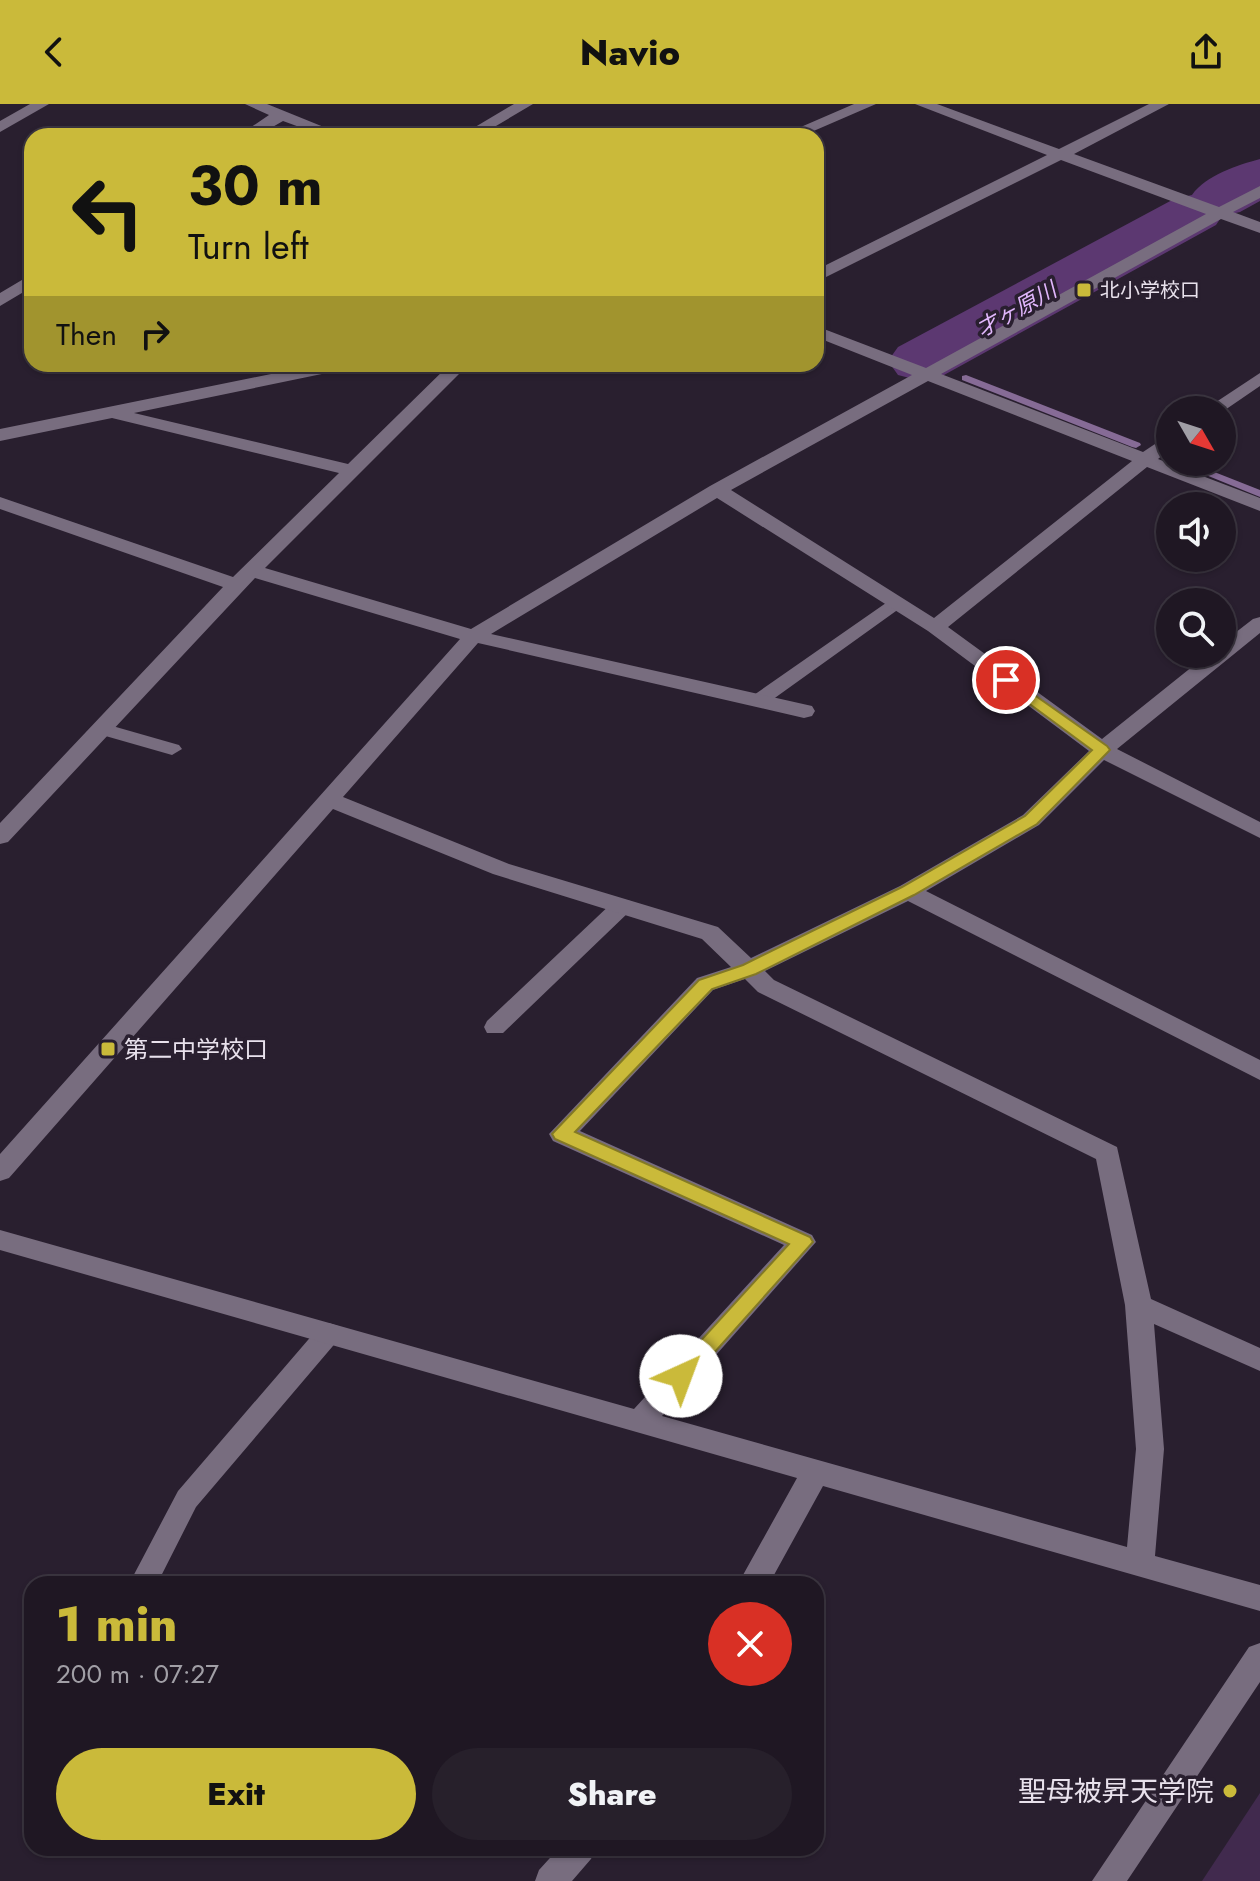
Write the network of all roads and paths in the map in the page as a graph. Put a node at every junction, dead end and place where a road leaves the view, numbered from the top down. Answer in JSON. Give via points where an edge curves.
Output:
{"nodes":[{"id":1,"x":41,"y":104,"type":"edge"},
{"id":2,"x":525,"y":104,"type":"edge"},
{"id":3,"x":868,"y":104,"type":"edge"},
{"id":4,"x":923,"y":104,"type":"edge"},
{"id":5,"x":1161,"y":104,"type":"edge"},
{"id":6,"x":269,"y":108,"type":"edge"},
{"id":7,"x":0,"y":127,"type":"edge"},
{"id":8,"x":253,"y":128,"type":"edge"},
{"id":9,"x":318,"y":128,"type":"edge"},
{"id":10,"x":482,"y":128,"type":"edge"},
{"id":11,"x":808,"y":128,"type":"edge"},
{"id":12,"x":1061,"y":155,"type":"junction"},
{"id":13,"x":1260,"y":191,"type":"edge"},
{"id":14,"x":1220,"y":213,"type":"junction"},
{"id":15,"x":1260,"y":228,"type":"edge"},
{"id":16,"x":824,"y":273,"type":"edge"},
{"id":17,"x":24,"y":284,"type":"edge"},
{"id":18,"x":0,"y":301,"type":"edge"},
{"id":19,"x":824,"y":334,"type":"edge"},
{"id":20,"x":309,"y":372,"type":"edge"},
{"id":21,"x":452,"y":372,"type":"edge"},
{"id":22,"x":930,"y":374,"type":"junction"},
{"id":23,"x":1260,"y":378,"type":"edge"},
{"id":24,"x":1234,"y":396,"type":"edge"},
{"id":25,"x":113,"y":414,"type":"junction"},
{"id":26,"x":0,"y":435,"type":"edge"},
{"id":27,"x":1156,"y":450,"type":"edge"},
{"id":28,"x":1143,"y":459,"type":"junction"},
{"id":29,"x":354,"y":471,"type":"junction"},
{"id":30,"x":717,"y":490,"type":"junction"},
{"id":31,"x":0,"y":503,"type":"edge"},
{"id":32,"x":1260,"y":505,"type":"edge"},
{"id":33,"x":243,"y":577,"type":"junction"},
{"id":34,"x":896,"y":602,"type":"junction"},
{"id":35,"x":1260,"y":623,"type":"edge"},
{"id":36,"x":935,"y":627,"type":"junction"},
{"id":37,"x":473,"y":636,"type":"junction"},
{"id":38,"x":1236,"y":642,"type":"edge"},
{"id":39,"x":1204,"y":668,"type":"edge"},
{"id":40,"x":758,"y":701,"type":"junction"},
{"id":41,"x":804,"y":711,"type":"dead end"},
{"id":42,"x":102,"y":729,"type":"junction"},
{"id":43,"x":172,"y":749,"type":"dead end"},
{"id":44,"x":1102,"y":750,"type":"junction"},
{"id":45,"x":329,"y":799,"type":"junction"},
{"id":46,"x":1260,"y":831,"type":"edge"},
{"id":47,"x":0,"y":837,"type":"edge"},
{"id":48,"x":908,"y":891,"type":"junction"},
{"id":49,"x":622,"y":906,"type":"junction"},
{"id":50,"x":750,"y":969,"type":"junction"},
{"id":51,"x":495,"y":1027,"type":"dead end"},
{"id":52,"x":1260,"y":1071,"type":"edge"},
{"id":53,"x":0,"y":1171,"type":"edge"},
{"id":54,"x":0,"y":1240,"type":"edge"},
{"id":55,"x":1139,"y":1305,"type":"junction"},
{"id":56,"x":329,"y":1333,"type":"junction"},
{"id":57,"x":1260,"y":1360,"type":"edge"},
{"id":58,"x":641,"y":1420,"type":"junction"},
{"id":59,"x":817,"y":1470,"type":"junction"},
{"id":60,"x":1140,"y":1563,"type":"junction"},
{"id":61,"x":147,"y":1576,"type":"edge"},
{"id":62,"x":757,"y":1576,"type":"edge"},
{"id":63,"x":1260,"y":1598,"type":"edge"},
{"id":64,"x":1260,"y":1656,"type":"edge"},
{"id":65,"x":573,"y":1856,"type":"edge"},
{"id":66,"x":551,"y":1881,"type":"edge"},
{"id":67,"x":1108,"y":1881,"type":"edge"}],
"edges":[{"from":1,"to":7,"type":"street"},
{"from":2,"to":10,"type":"street"},
{"from":3,"to":11,"type":"street"},
{"from":4,"to":12,"type":"street"},
{"from":5,"to":12,"type":"street"},
{"from":6,"to":8,"type":"street"},
{"from":6,"to":9,"type":"street"},
{"from":12,"to":14,"type":"street"},
{"from":12,"to":16,"type":"street"},
{"from":13,"to":14,"type":"street"},
{"from":14,"to":15,"type":"street"},
{"from":14,"to":22,"type":"street"},
{"from":17,"to":18,"type":"street"},
{"from":19,"to":22,"type":"street"},
{"from":20,"to":25,"type":"street"},
{"from":21,"to":29,"type":"street"},
{"from":22,"to":28,"type":"street"},
{"from":22,"to":30,"type":"street"},
{"from":23,"to":24,"type":"street"},
{"from":25,"to":26,"type":"street"},
{"from":25,"to":29,"type":"street"},
{"from":27,"to":28,"type":"street"},
{"from":28,"to":32,"type":"street"},
{"from":28,"to":36,"type":"street"},
{"from":29,"to":33,"type":"street"},
{"from":30,"to":34,"type":"street"},
{"from":30,"to":37,"type":"street"},
{"from":31,"to":33,"type":"street"},
{"from":33,"to":37,"type":"street"},
{"from":33,"to":42,"type":"street"},
{"from":34,"to":36,"type":"street"},
{"from":34,"to":40,"type":"lane"},
{"from":35,"to":38,"type":"street"},
{"from":36,"to":44,"type":"street"},
{"from":37,"to":40,"type":"street"},
{"from":37,"to":45,"type":"street"},
{"from":39,"to":44,"type":"street"},
{"from":40,"to":41,"type":"street"},
{"from":42,"to":43,"type":"lane"},
{"from":42,"to":47,"type":"street"},
{"from":44,"to":46,"type":"street"},
{"from":44,"to":48,"type":"street","via":[[1031,820]]},
{"from":45,"to":49,"type":"street","via":[[501,869]]},
{"from":45,"to":53,"type":"street"},
{"from":48,"to":50,"type":"street"},
{"from":48,"to":52,"type":"street"},
{"from":49,"to":50,"type":"street","via":[[710,933]]},
{"from":49,"to":51,"type":"lane"},
{"from":50,"to":55,"type":"street","via":[[766,986],[1108,1154]]},
{"from":50,"to":58,"type":"street","via":[[705,984],[562,1134],[803,1242]]},
{"from":54,"to":56,"type":"street"},
{"from":55,"to":57,"type":"street"},
{"from":55,"to":60,"type":"street","via":[[1150,1449]]},
{"from":56,"to":58,"type":"street"},
{"from":56,"to":61,"type":"lane","via":[[187,1499]]},
{"from":58,"to":59,"type":"street"},
{"from":59,"to":60,"type":"street"},
{"from":59,"to":62,"type":"street"},
{"from":60,"to":63,"type":"street"},
{"from":64,"to":67,"type":"street"},
{"from":65,"to":66,"type":"street"}]}
